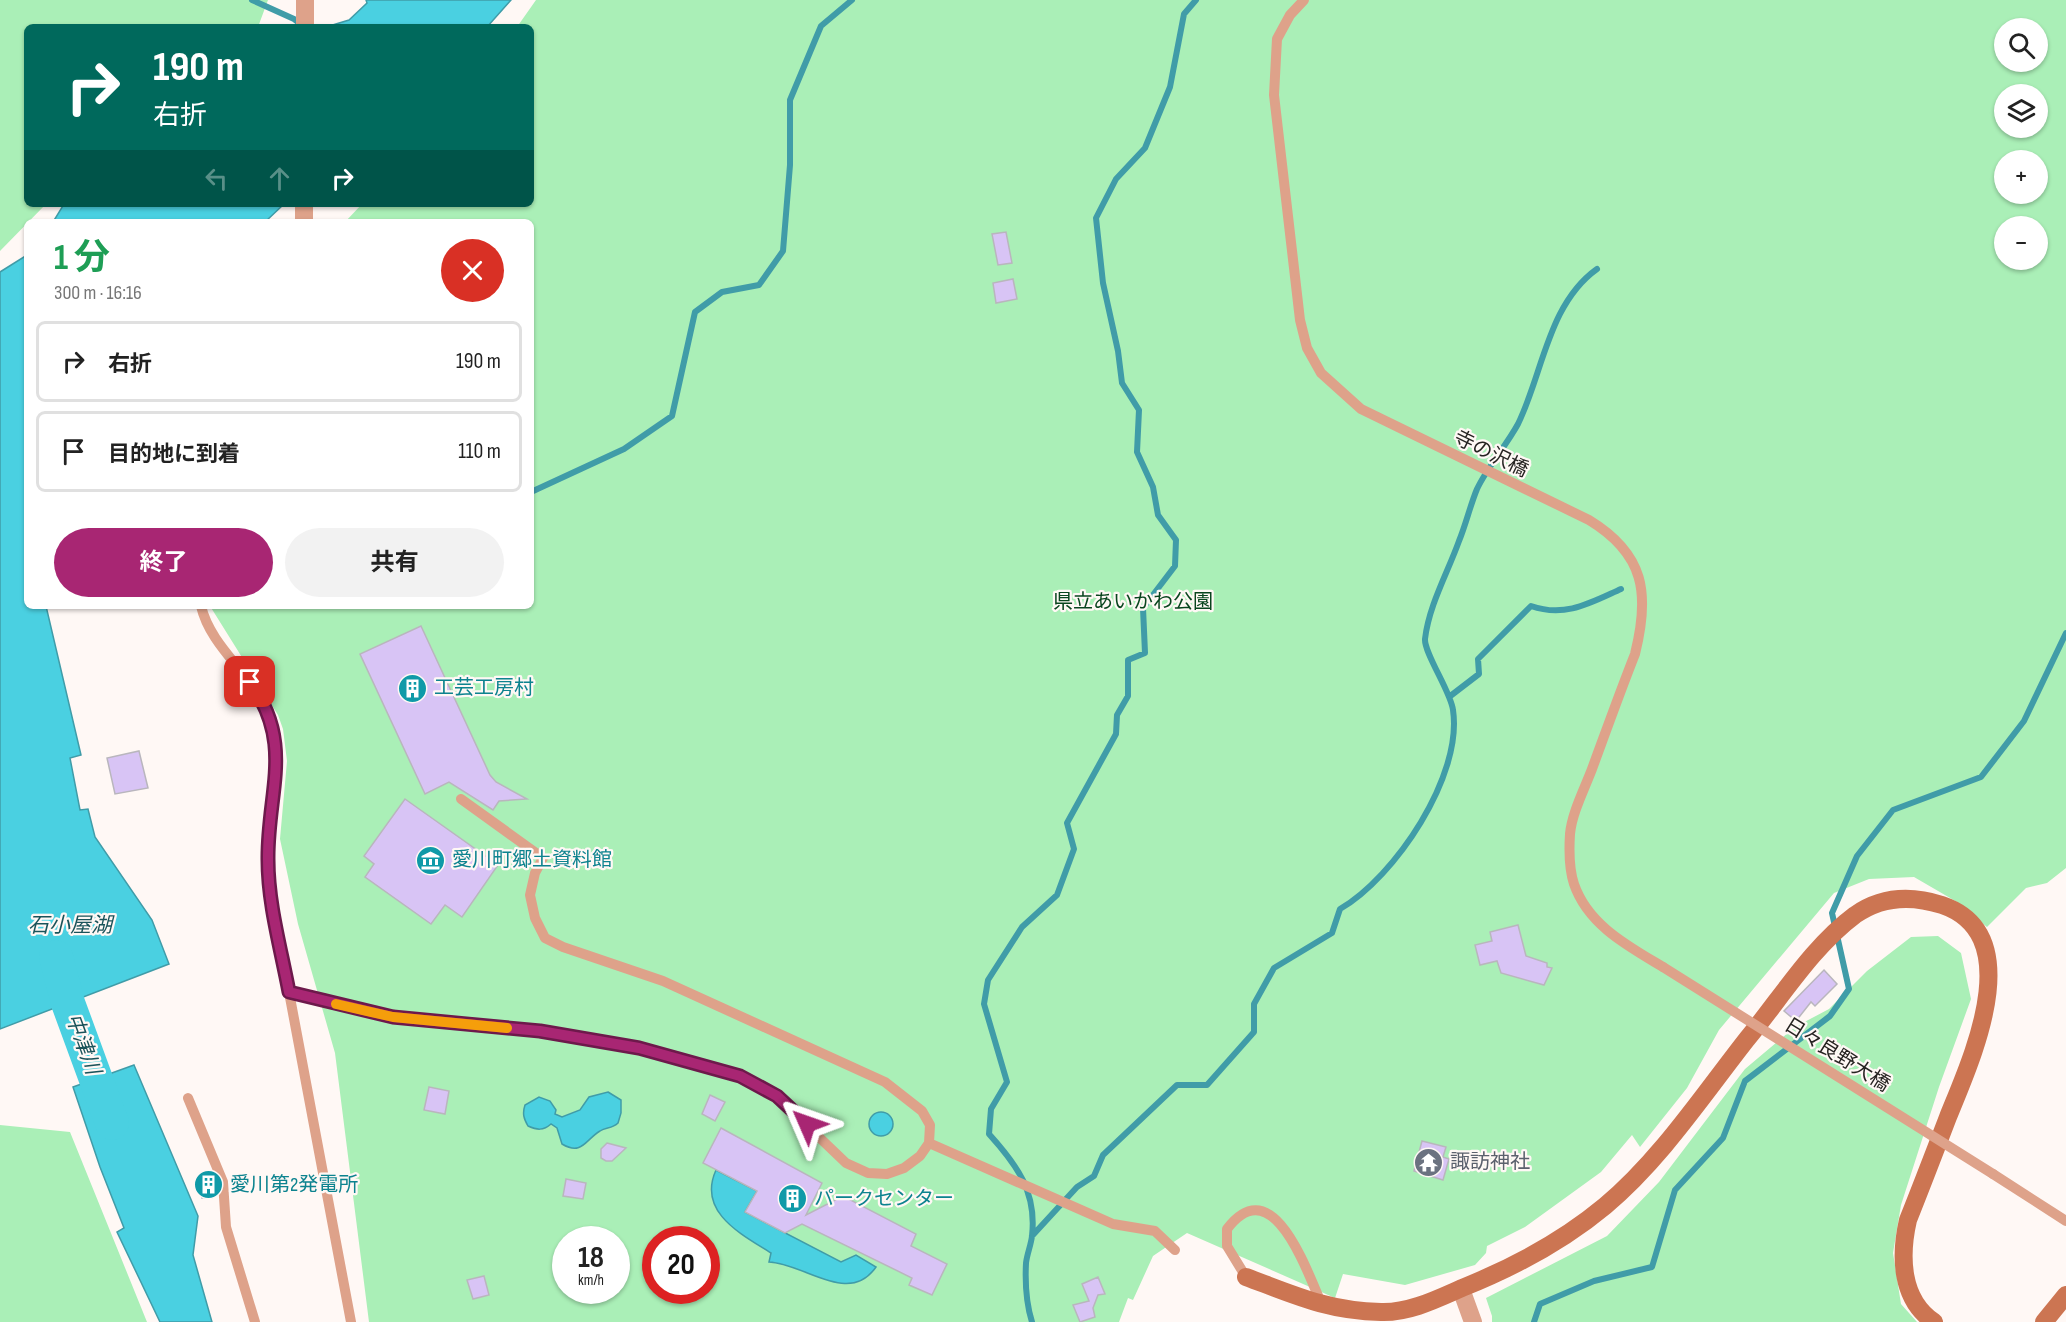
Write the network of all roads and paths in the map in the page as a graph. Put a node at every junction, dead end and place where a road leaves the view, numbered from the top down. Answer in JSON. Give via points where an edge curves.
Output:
{"nodes":[{"id":1,"x":305,"y":0,"type":"edge"},
{"id":2,"x":1304,"y":0,"type":"edge"},
{"id":3,"x":305,"y":24,"type":"edge"},
{"id":4,"x":202,"y":609,"type":"edge"},
{"id":5,"x":461,"y":799,"type":"dead end"},
{"id":6,"x":1663,"y":967,"type":"joint"},
{"id":7,"x":289,"y":992,"type":"junction"},
{"id":8,"x":188,"y":1098,"type":"dead end"},
{"id":9,"x":929,"y":1143,"type":"junction"},
{"id":10,"x":2066,"y":1221,"type":"edge"},
{"id":11,"x":1175,"y":1250,"type":"dead end"},
{"id":12,"x":1246,"y":1277,"type":"joint"},
{"id":13,"x":1461,"y":1289,"type":"junction"},
{"id":14,"x":2066,"y":1295,"type":"edge"},
{"id":15,"x":1323,"y":1307,"type":"junction"},
{"id":16,"x":255,"y":1322,"type":"edge"},
{"id":17,"x":351,"y":1322,"type":"edge"},
{"id":18,"x":1473,"y":1322,"type":"edge"},
{"id":19,"x":1934,"y":1322,"type":"edge"},
{"id":20,"x":2044,"y":1322,"type":"edge"}],
"edges":[{"from":1,"to":3,"type":"street"},
{"from":2,"to":6,"type":"lane","name":"寺の沢橋","via":[[1277,39],[1274,78],[1300,320],[1307,348],[1321,373],[1361,409],[1601,528],[1622,546],[1636,569],[1644,598],[1635,654],[1570,833],[1570,859],[1574,885],[1588,910],[1618,940]]},
{"from":4,"to":7,"type":"lane","via":[[208,625],[264,701],[272,720],[276,758],[268,870]]},
{"from":5,"to":9,"type":"lane","via":[[543,858],[530,895],[545,938],[663,981],[885,1082],[922,1111],[930,1125]]},
{"from":6,"to":10,"type":"lane","name":"日々良野大橋","bridge":true},
{"from":7,"to":9,"type":"lane","via":[[393,1017],[540,1031],[639,1048],[740,1076],[777,1096],[846,1163],[868,1173],[886,1174],[904,1168]]},
{"from":7,"to":17,"type":"lane"},
{"from":8,"to":16,"type":"lane","via":[[223,1182],[226,1227]]},
{"from":9,"to":11,"type":"lane","via":[[1122,1227],[1155,1231]]},
{"from":12,"to":15,"type":"street"},
{"from":12,"to":15,"type":"lane","via":[[1227,1246],[1227,1229],[1243,1214],[1258,1210],[1279,1220]]},
{"from":13,"to":15,"type":"street","via":[[1385,1313]]},
{"from":13,"to":18,"type":"street"},
{"from":13,"to":19,"type":"street","via":[[1563,1237],[1622,1191],[1665,1143],[1826,940],[1872,904],[1901,897],[1925,899],[1950,908],[1968,922],[1980,938],[1987,964],[1989,995],[1980,1037],[1908,1220],[1903,1244],[1903,1268],[1910,1293]]},
{"from":14,"to":20,"type":"street"}]}
